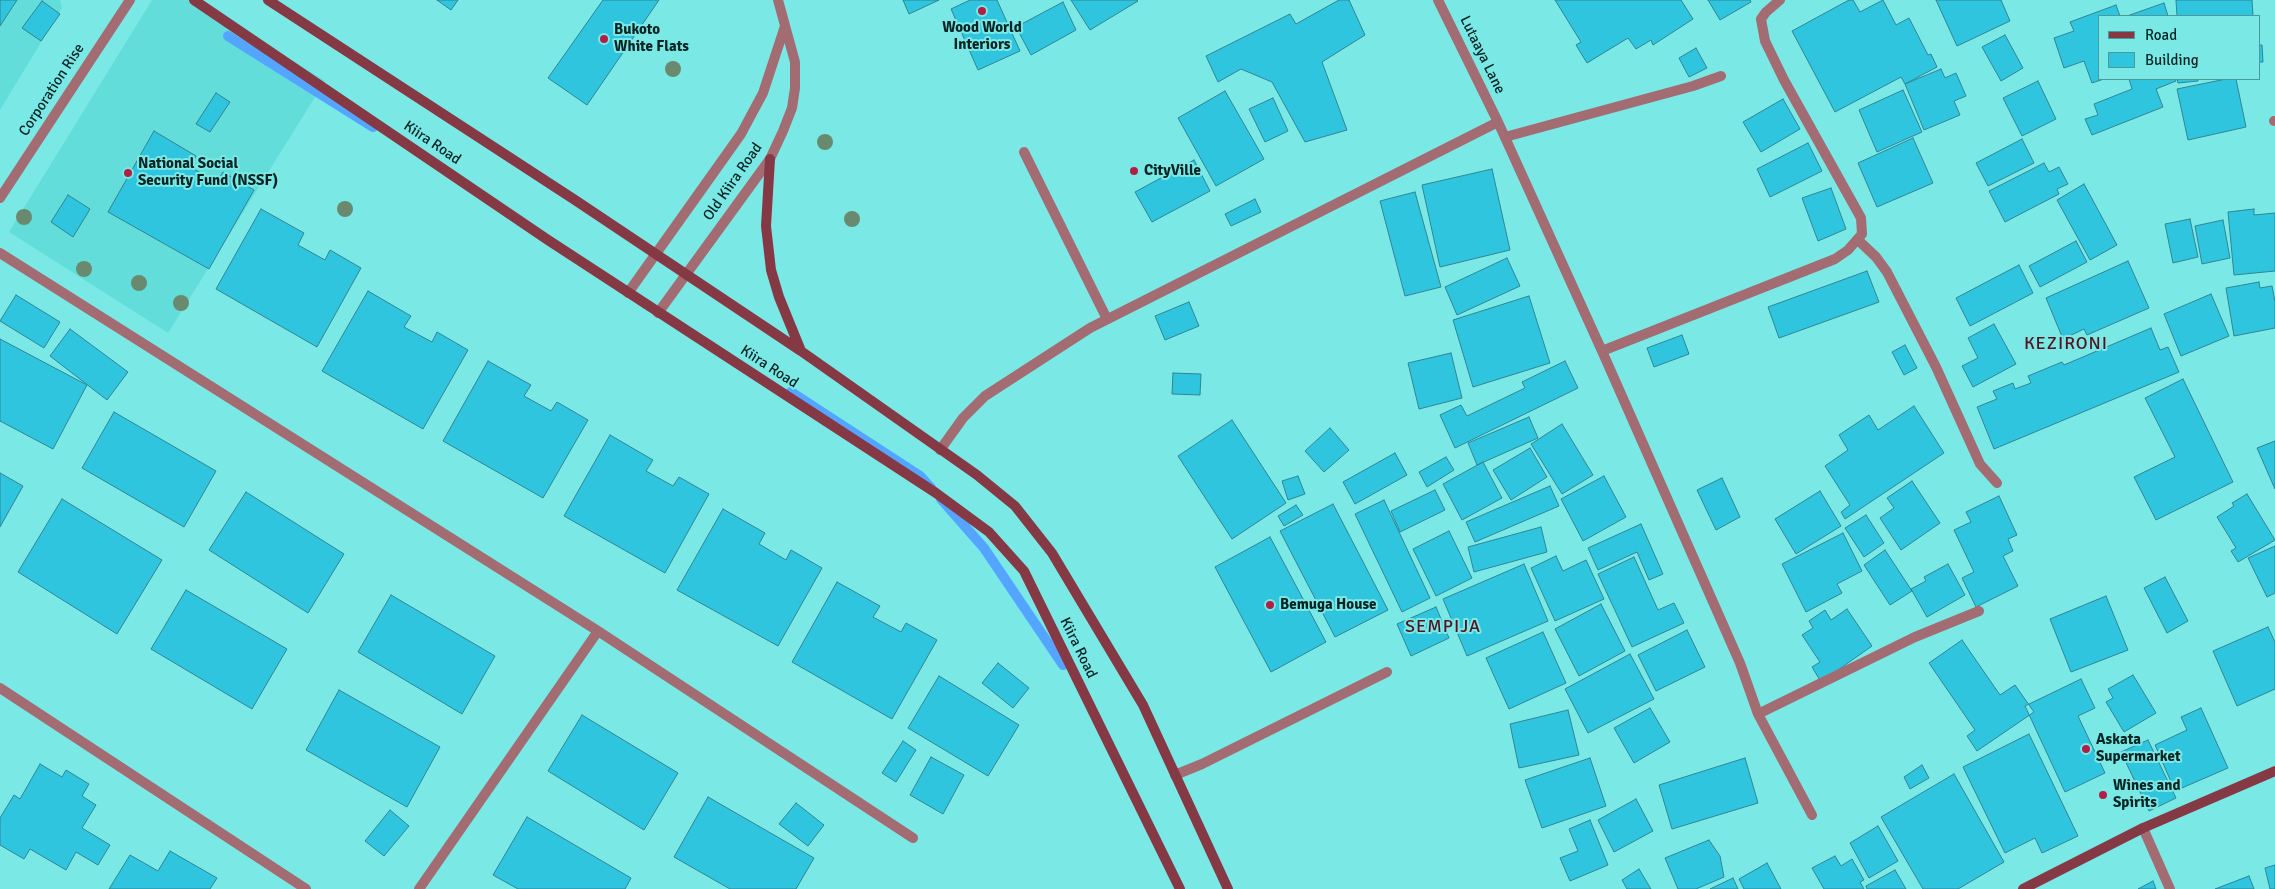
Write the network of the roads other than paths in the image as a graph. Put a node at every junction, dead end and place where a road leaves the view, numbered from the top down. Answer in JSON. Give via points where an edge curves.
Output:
{"nodes":[{"id":1,"x":130,"y":0,"type":"edge"},
{"id":2,"x":194,"y":0,"type":"edge"},
{"id":3,"x":268,"y":0,"type":"edge"},
{"id":4,"x":778,"y":0,"type":"edge"},
{"id":5,"x":1438,"y":0,"type":"edge"},
{"id":6,"x":1780,"y":0,"type":"edge"},
{"id":7,"x":785,"y":25,"type":"junction"},
{"id":8,"x":1721,"y":76,"type":"dead end"},
{"id":9,"x":1498,"y":122,"type":"junction"},
{"id":10,"x":1505,"y":137,"type":"junction"},
{"id":11,"x":1024,"y":152,"type":"dead end"},
{"id":12,"x":770,"y":159,"type":"junction"},
{"id":13,"x":0,"y":198,"type":"edge"},
{"id":14,"x":1858,"y":240,"type":"junction"},
{"id":15,"x":0,"y":254,"type":"edge"},
{"id":16,"x":656,"y":255,"type":"junction"},
{"id":17,"x":685,"y":274,"type":"junction"},
{"id":18,"x":628,"y":292,"type":"junction"},
{"id":19,"x":658,"y":313,"type":"junction"},
{"id":20,"x":1107,"y":319,"type":"junction"},
{"id":21,"x":801,"y":351,"type":"junction"},
{"id":22,"x":1602,"y":351,"type":"junction"},
{"id":23,"x":940,"y":450,"type":"junction"},
{"id":24,"x":1997,"y":483,"type":"dead end"},
{"id":25,"x":1979,"y":610,"type":"dead end"},
{"id":26,"x":598,"y":631,"type":"junction"},
{"id":27,"x":1387,"y":672,"type":"dead end"},
{"id":28,"x":0,"y":688,"type":"edge"},
{"id":29,"x":1758,"y":714,"type":"junction"},
{"id":30,"x":2275,"y":771,"type":"edge"},
{"id":31,"x":1175,"y":774,"type":"junction"},
{"id":32,"x":1812,"y":815,"type":"dead end"},
{"id":33,"x":2143,"y":828,"type":"junction"},
{"id":34,"x":913,"y":838,"type":"dead end"},
{"id":35,"x":1178,"y":888,"type":"edge"},
{"id":36,"x":306,"y":889,"type":"edge"},
{"id":37,"x":419,"y":889,"type":"edge"},
{"id":38,"x":1228,"y":889,"type":"edge"},
{"id":39,"x":2023,"y":889,"type":"edge"},
{"id":40,"x":2170,"y":889,"type":"edge"}],
"edges":[{"from":1,"to":13,"type":"street","name":"Corporation Rise"},
{"from":2,"to":18,"type":"main road","name":"Kiira Road"},
{"from":3,"to":16,"type":"main road","name":"Kiira Road"},
{"from":4,"to":7,"type":"street","name":"Old Kiira Road"},
{"from":5,"to":9,"type":"street","name":"Lutaaya Lane"},
{"from":6,"to":14,"type":"street","via":[[1762,16],[1761,28],[1784,80],[1861,218],[1862,231]]},
{"from":7,"to":12,"type":"street","name":"Old Kiira Road","via":[[795,62],[795,88],[792,108]]},
{"from":7,"to":16,"type":"street","name":"Old Kiira Road","via":[[763,93],[741,134]]},
{"from":8,"to":10,"type":"street"},
{"from":9,"to":10,"type":"street","name":"Lutaaya Lane"},
{"from":9,"to":20,"type":"street"},
{"from":10,"to":22,"type":"street","name":"Lutaaya Lane"},
{"from":11,"to":20,"type":"street"},
{"from":12,"to":17,"type":"street","name":"Old Kiira Road"},
{"from":12,"to":21,"type":"main road","via":[[766,226],[771,270]]},
{"from":14,"to":22,"type":"street","via":[[1835,258]]},
{"from":14,"to":24,"type":"street","via":[[1888,272],[1980,464]]},
{"from":15,"to":26,"type":"street"},
{"from":16,"to":17,"type":"main road","name":"Kiira Road"},
{"from":16,"to":18,"type":"street","name":"Old Kiira Road"},
{"from":17,"to":19,"type":"street","name":"Old Kiira Road"},
{"from":17,"to":21,"type":"main road","name":"Kiira Road"},
{"from":18,"to":19,"type":"main road","name":"Kiira Road"},
{"from":19,"to":35,"type":"main road","name":"Kiira Road","via":[[936,493],[989,532],[1024,571]]},
{"from":20,"to":23,"type":"street","via":[[985,396]]},
{"from":21,"to":23,"type":"main road","name":"Kiira Road"},
{"from":22,"to":29,"type":"street","name":"Lutaaya Lane","via":[[1740,664]]},
{"from":23,"to":31,"type":"main road","name":"Kiira Road","via":[[1016,506],[1052,552],[1142,705]]},
{"from":25,"to":29,"type":"street","via":[[1915,637]]},
{"from":26,"to":34,"type":"street"},
{"from":26,"to":37,"type":"street"},
{"from":27,"to":31,"type":"street","via":[[1202,764]]},
{"from":28,"to":36,"type":"street"},
{"from":29,"to":32,"type":"street","name":"Lutaaya Lane"},
{"from":30,"to":33,"type":"main road"},
{"from":31,"to":38,"type":"main road","name":"Kiira Road"},
{"from":33,"to":39,"type":"main road"},
{"from":33,"to":40,"type":"street"}]}
